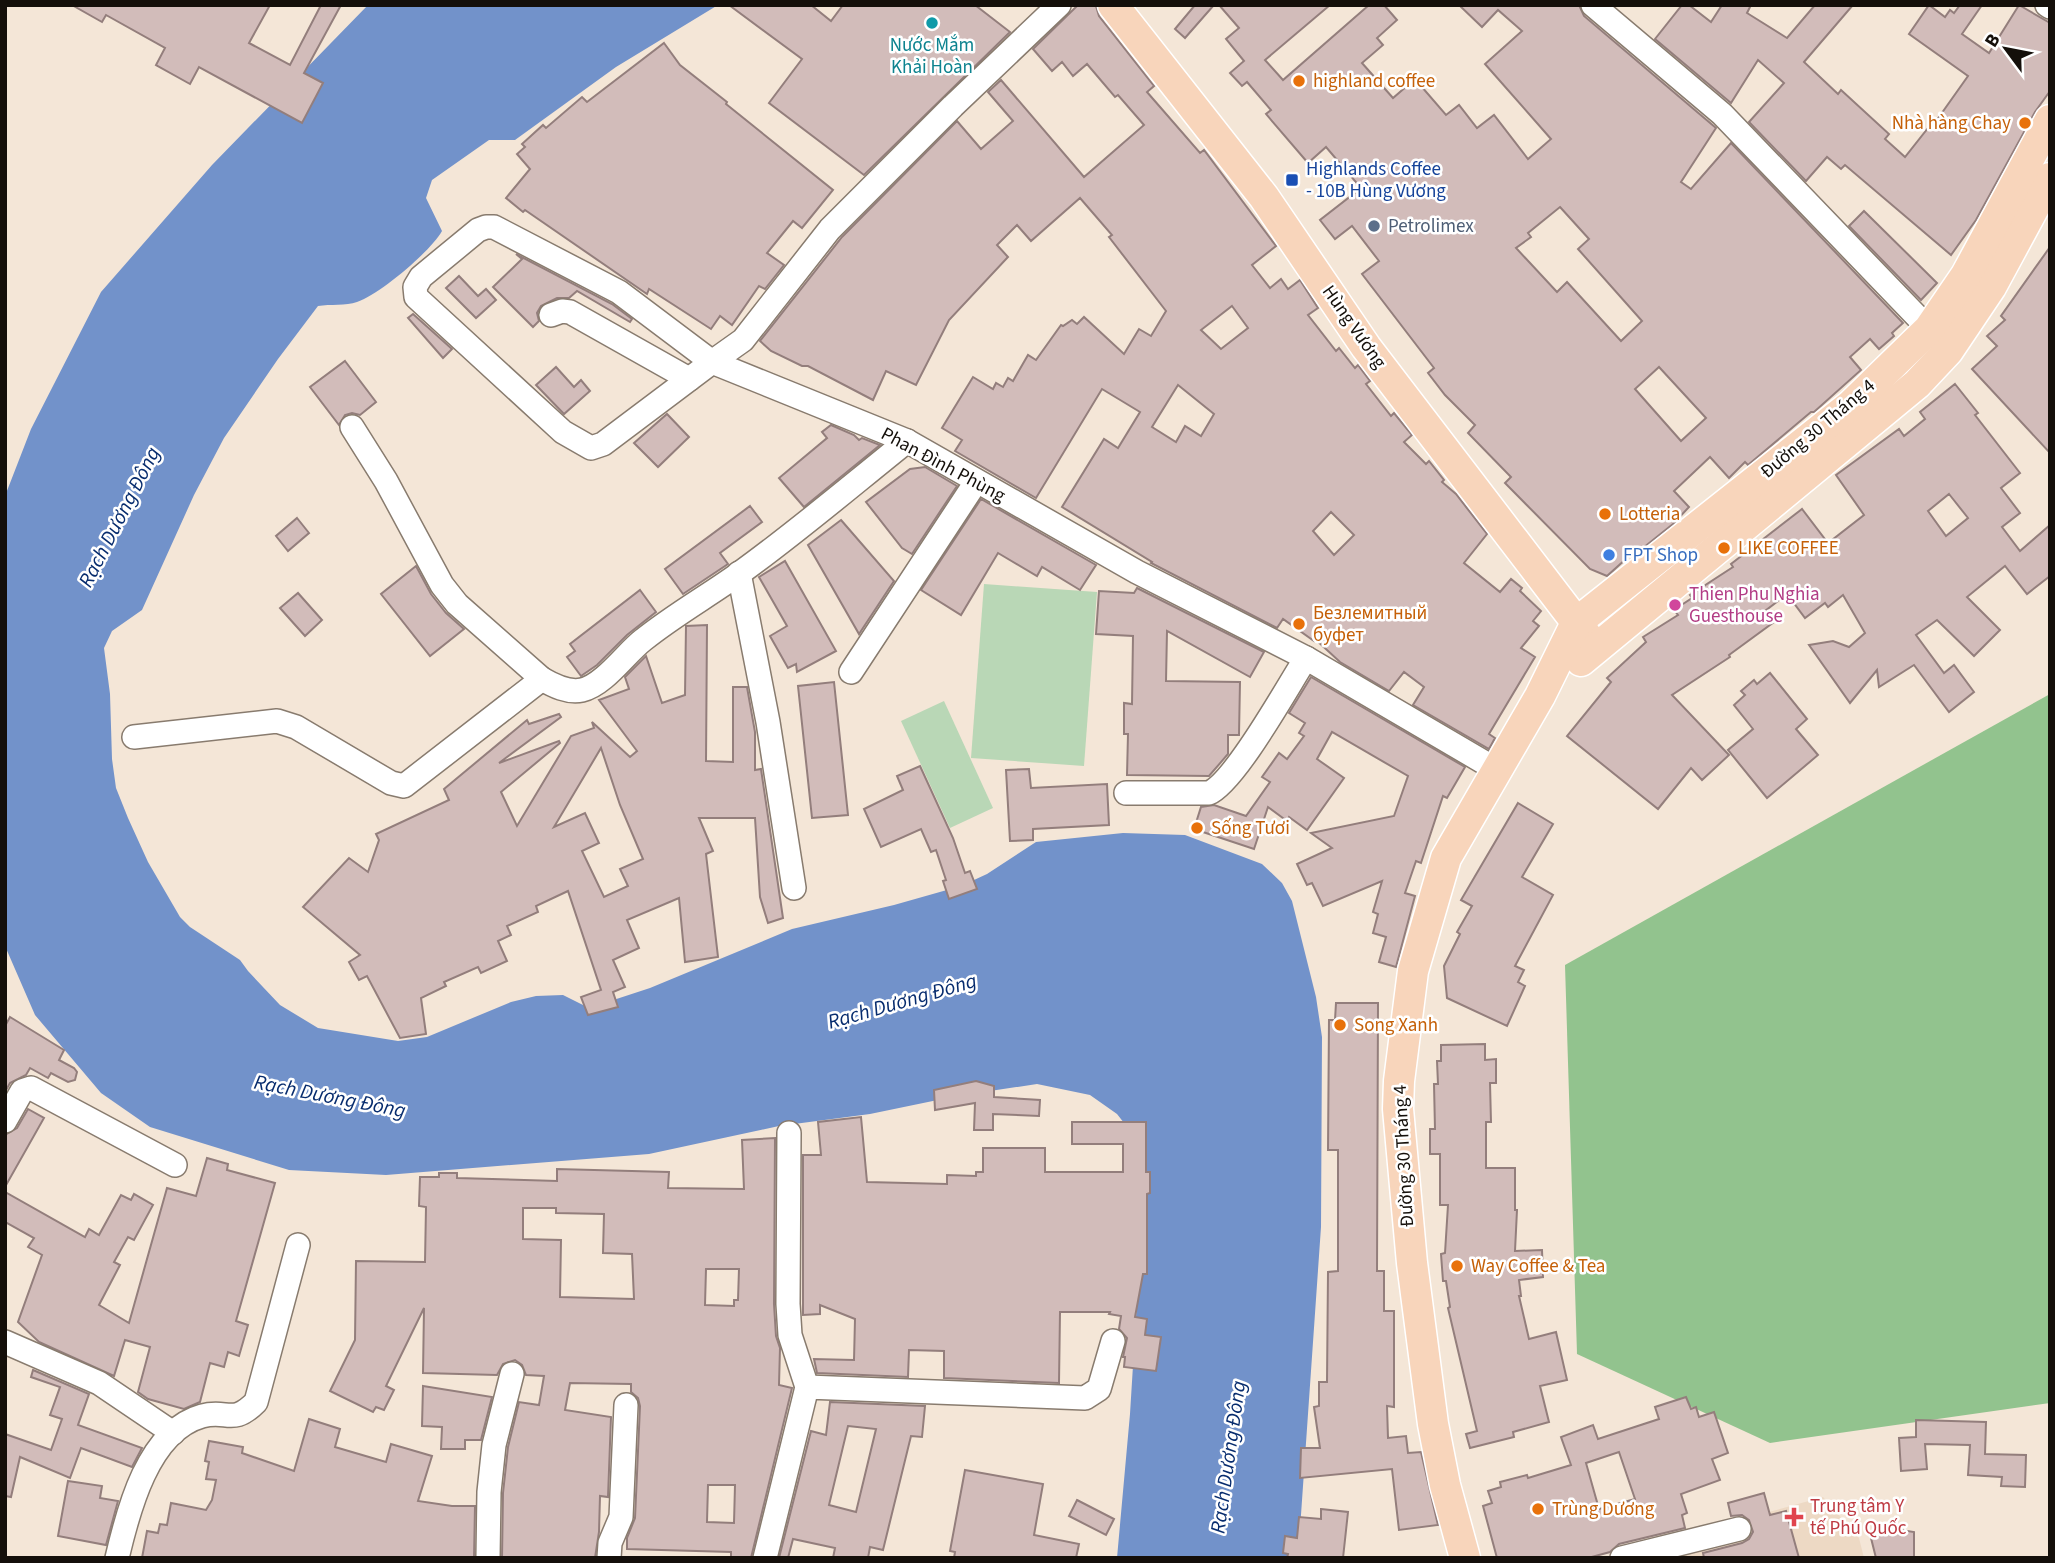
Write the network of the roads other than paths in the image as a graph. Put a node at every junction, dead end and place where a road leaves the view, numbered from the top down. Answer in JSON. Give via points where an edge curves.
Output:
{"nodes":[{"id":1,"x":1059,"y":5,"type":"edge"},
{"id":2,"x":1113,"y":5,"type":"edge"},
{"id":3,"x":1593,"y":5,"type":"edge"},
{"id":4,"x":2050,"y":120,"type":"edge"},
{"id":5,"x":2050,"y":178,"type":"edge"},
{"id":6,"x":551,"y":315,"type":"dead end"},
{"id":7,"x":1938,"y":340,"type":"junction"},
{"id":8,"x":712,"y":362,"type":"junction"},
{"id":9,"x":689,"y":379,"type":"junction"},
{"id":10,"x":352,"y":427,"type":"dead end"},
{"id":11,"x":907,"y":442,"type":"junction"},
{"id":12,"x":976,"y":482,"type":"junction"},
{"id":13,"x":1767,"y":490,"type":"junction"},
{"id":14,"x":739,"y":573,"type":"junction"},
{"id":15,"x":1577,"y":623,"type":"junction"},
{"id":16,"x":1596,"y":648,"type":"junction"},
{"id":17,"x":1306,"y":658,"type":"junction"},
{"id":18,"x":851,"y":672,"type":"dead end"},
{"id":19,"x":542,"y":679,"type":"junction"},
{"id":20,"x":1540,"y":696,"type":"junction"},
{"id":21,"x":134,"y":737,"type":"dead end"},
{"id":22,"x":1497,"y":769,"type":"junction"},
{"id":23,"x":1126,"y":793,"type":"dead end"},
{"id":24,"x":794,"y":888,"type":"dead end"},
{"id":25,"x":5,"y":1121,"type":"edge"},
{"id":26,"x":789,"y":1133,"type":"dead end"},
{"id":27,"x":174,"y":1165,"type":"dead end"},
{"id":28,"x":298,"y":1245,"type":"dead end"},
{"id":29,"x":1113,"y":1341,"type":"dead end"},
{"id":30,"x":5,"y":1342,"type":"edge"},
{"id":31,"x":512,"y":1374,"type":"dead end"},
{"id":32,"x":807,"y":1387,"type":"junction"},
{"id":33,"x":626,"y":1405,"type":"dead end"},
{"id":34,"x":173,"y":1433,"type":"junction"},
{"id":35,"x":1739,"y":1529,"type":"dead end"},
{"id":36,"x":117,"y":1558,"type":"edge"},
{"id":37,"x":488,"y":1558,"type":"edge"},
{"id":38,"x":609,"y":1558,"type":"edge"},
{"id":39,"x":765,"y":1558,"type":"edge"},
{"id":40,"x":1465,"y":1558,"type":"edge"},
{"id":41,"x":1622,"y":1558,"type":"edge"}],
"edges":[{"from":1,"to":8,"type":"street","via":[[830,229],[743,340]]},
{"from":2,"to":15,"type":"main road","name":"Hùng Vương","via":[[1264,197],[1366,347]]},
{"from":3,"to":7,"type":"street","via":[[1722,114]]},
{"from":4,"to":7,"type":"main road","name":"Đường 30 Tháng 4","via":[[1966,275]]},
{"from":5,"to":7,"type":"main road","name":"Đường 30 Tháng 4","via":[[1991,287]]},
{"from":6,"to":9,"type":"street","via":[[570,312]]},
{"from":7,"to":13,"type":"main road","name":"Đường 30 Tháng 4","via":[[1917,384]]},
{"from":8,"to":9,"type":"street"},
{"from":8,"to":9,"type":"street","name":"Phan Đình Phùng","via":[[619,292],[494,227],[478,230],[421,277],[414,290],[416,297],[564,432],[591,448],[603,444]]},
{"from":8,"to":11,"type":"street","name":"Phan Đình Phùng"},
{"from":10,"to":19,"type":"street","via":[[442,585],[457,604]]},
{"from":11,"to":12,"type":"street","name":"Phan Đình Phùng"},
{"from":11,"to":14,"type":"street"},
{"from":12,"to":17,"type":"street","name":"Phan Đình Phùng","via":[[1137,572]]},
{"from":12,"to":18,"type":"street"},
{"from":13,"to":15,"type":"main road","name":"Đường 30 Tháng 4"},
{"from":13,"to":16,"type":"main road","name":"Đường 30 Tháng 4"},
{"from":14,"to":19,"type":"street","via":[[642,640],[592,686],[573,690]]},
{"from":14,"to":24,"type":"street"},
{"from":15,"to":16,"type":"main road","name":"Hùng Vương"},
{"from":15,"to":20,"type":"main road","name":"Đường 30 Tháng 4"},
{"from":16,"to":20,"type":"main road","name":"Đường 30 Tháng 4"},
{"from":17,"to":22,"type":"street","name":"Phan Đình Phùng"},
{"from":17,"to":23,"type":"street","via":[[1218,788],[1209,793]]},
{"from":19,"to":21,"type":"street","via":[[404,786],[391,783],[296,727],[277,722]]},
{"from":20,"to":22,"type":"main road","name":"Đường 30 Tháng 4"},
{"from":22,"to":40,"type":"main road","name":"Đường 30 Tháng 4","via":[[1446,858],[1413,971],[1398,1090],[1412,1263],[1433,1424]]},
{"from":25,"to":27,"type":"street","via":[[22,1091],[30,1088]]},
{"from":26,"to":32,"type":"street","via":[[790,1335]]},
{"from":28,"to":34,"type":"street","via":[[256,1402],[236,1416],[203,1416]]},
{"from":29,"to":32,"type":"street","via":[[1100,1389],[1085,1398]]},
{"from":30,"to":34,"type":"street","via":[[99,1383]]},
{"from":31,"to":37,"type":"street","via":[[494,1446]]},
{"from":32,"to":39,"type":"street"},
{"from":33,"to":38,"type":"street","via":[[621,1517]]},
{"from":34,"to":36,"type":"street","via":[[149,1464],[125,1522]]},
{"from":35,"to":41,"type":"street"}]}
